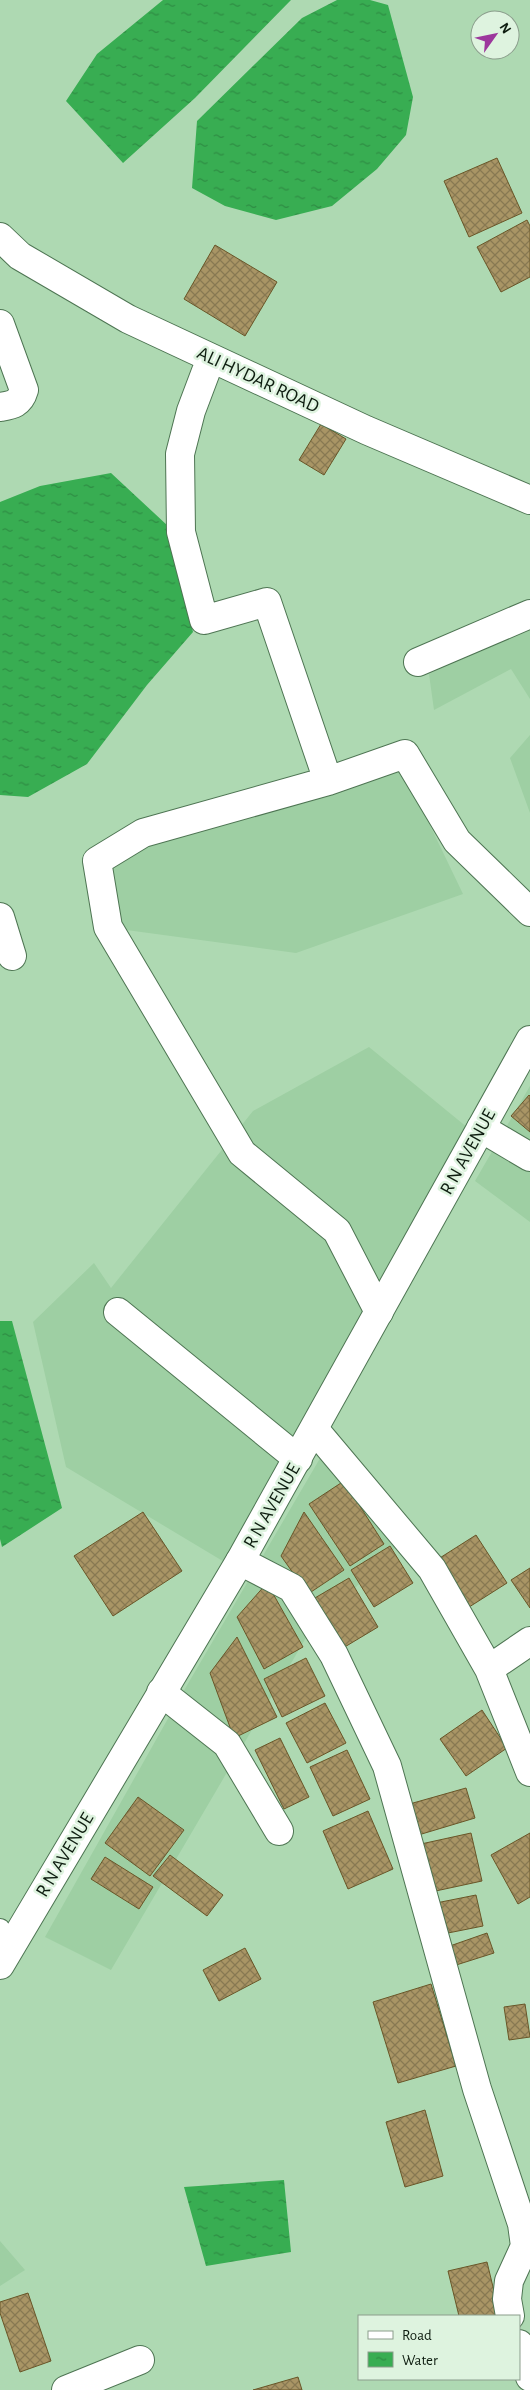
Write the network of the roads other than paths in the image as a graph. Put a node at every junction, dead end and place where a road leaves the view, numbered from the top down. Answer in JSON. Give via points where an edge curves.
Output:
{"nodes":[{"id":1,"x":0,"y":237,"type":"edge"},
{"id":2,"x":0,"y":324,"type":"edge"},
{"id":3,"x":211,"y":358,"type":"junction"},
{"id":4,"x":0,"y":407,"type":"edge"},
{"id":5,"x":530,"y":500,"type":"edge"},
{"id":6,"x":530,"y":614,"type":"edge"},
{"id":7,"x":418,"y":662,"type":"dead end"},
{"id":8,"x":328,"y":781,"type":"junction"},
{"id":9,"x":530,"y":912,"type":"edge"},
{"id":10,"x":0,"y":917,"type":"edge"},
{"id":11,"x":12,"y":956,"type":"dead end"},
{"id":12,"x":530,"y":1040,"type":"edge"},
{"id":13,"x":481,"y":1128,"type":"junction"},
{"id":14,"x":530,"y":1157,"type":"edge"},
{"id":15,"x":118,"y":1312,"type":"dead end"},
{"id":16,"x":379,"y":1312,"type":"junction"},
{"id":17,"x":315,"y":1430,"type":"junction"},
{"id":18,"x":298,"y":1459,"type":"junction"},
{"id":19,"x":240,"y":1561,"type":"junction"},
{"id":20,"x":530,"y":1641,"type":"edge"},
{"id":21,"x":489,"y":1669,"type":"junction"},
{"id":22,"x":161,"y":1692,"type":"junction"},
{"id":23,"x":530,"y":1772,"type":"edge"},
{"id":24,"x":279,"y":1831,"type":"dead end"},
{"id":25,"x":3,"y":1947,"type":"edge"},
{"id":26,"x":510,"y":2315,"type":"edge"},
{"id":27,"x":520,"y":2347,"type":"edge"},
{"id":28,"x":140,"y":2360,"type":"dead end"},
{"id":29,"x":530,"y":2377,"type":"edge"},
{"id":30,"x":66,"y":2390,"type":"edge"}],
"edges":[{"from":1,"to":3,"type":"street","name":"ALI HYDAR ROAD","via":[[20,256],[128,319]]},
{"from":2,"to":4,"type":"street","via":[[24,390],[22,398],[15,404]]},
{"from":3,"to":5,"type":"street","name":"ALI HYDAR ROAD","via":[[366,430]]},
{"from":3,"to":8,"type":"street","via":[[191,411],[180,454],[181,532],[204,620],[267,602]]},
{"from":6,"to":7,"type":"street"},
{"from":8,"to":9,"type":"street","via":[[405,754],[457,841]]},
{"from":8,"to":16,"type":"street","via":[[143,833],[97,861],[108,927],[242,1153],[337,1231]]},
{"from":10,"to":11,"type":"street"},
{"from":12,"to":13,"type":"street","name":"R N AVENUE"},
{"from":13,"to":14,"type":"street"},
{"from":13,"to":16,"type":"street","name":"R N AVENUE"},
{"from":15,"to":18,"type":"street"},
{"from":16,"to":17,"type":"street","name":"R N AVENUE"},
{"from":17,"to":18,"type":"street","name":"R N AVENUE"},
{"from":17,"to":21,"type":"street","via":[[432,1569]]},
{"from":18,"to":19,"type":"street","name":"R N AVENUE"},
{"from":19,"to":22,"type":"street","name":"R N AVENUE"},
{"from":19,"to":26,"type":"street","via":[[292,1588],[334,1655],[386,1766],[477,2089],[522,2224],[525,2246],[509,2281],[506,2299]]},
{"from":20,"to":21,"type":"street"},
{"from":21,"to":23,"type":"street"},
{"from":22,"to":24,"type":"street","via":[[228,1744]]},
{"from":22,"to":25,"type":"street","name":"R N AVENUE"},
{"from":27,"to":29,"type":"street"},
{"from":28,"to":30,"type":"street"}]}
